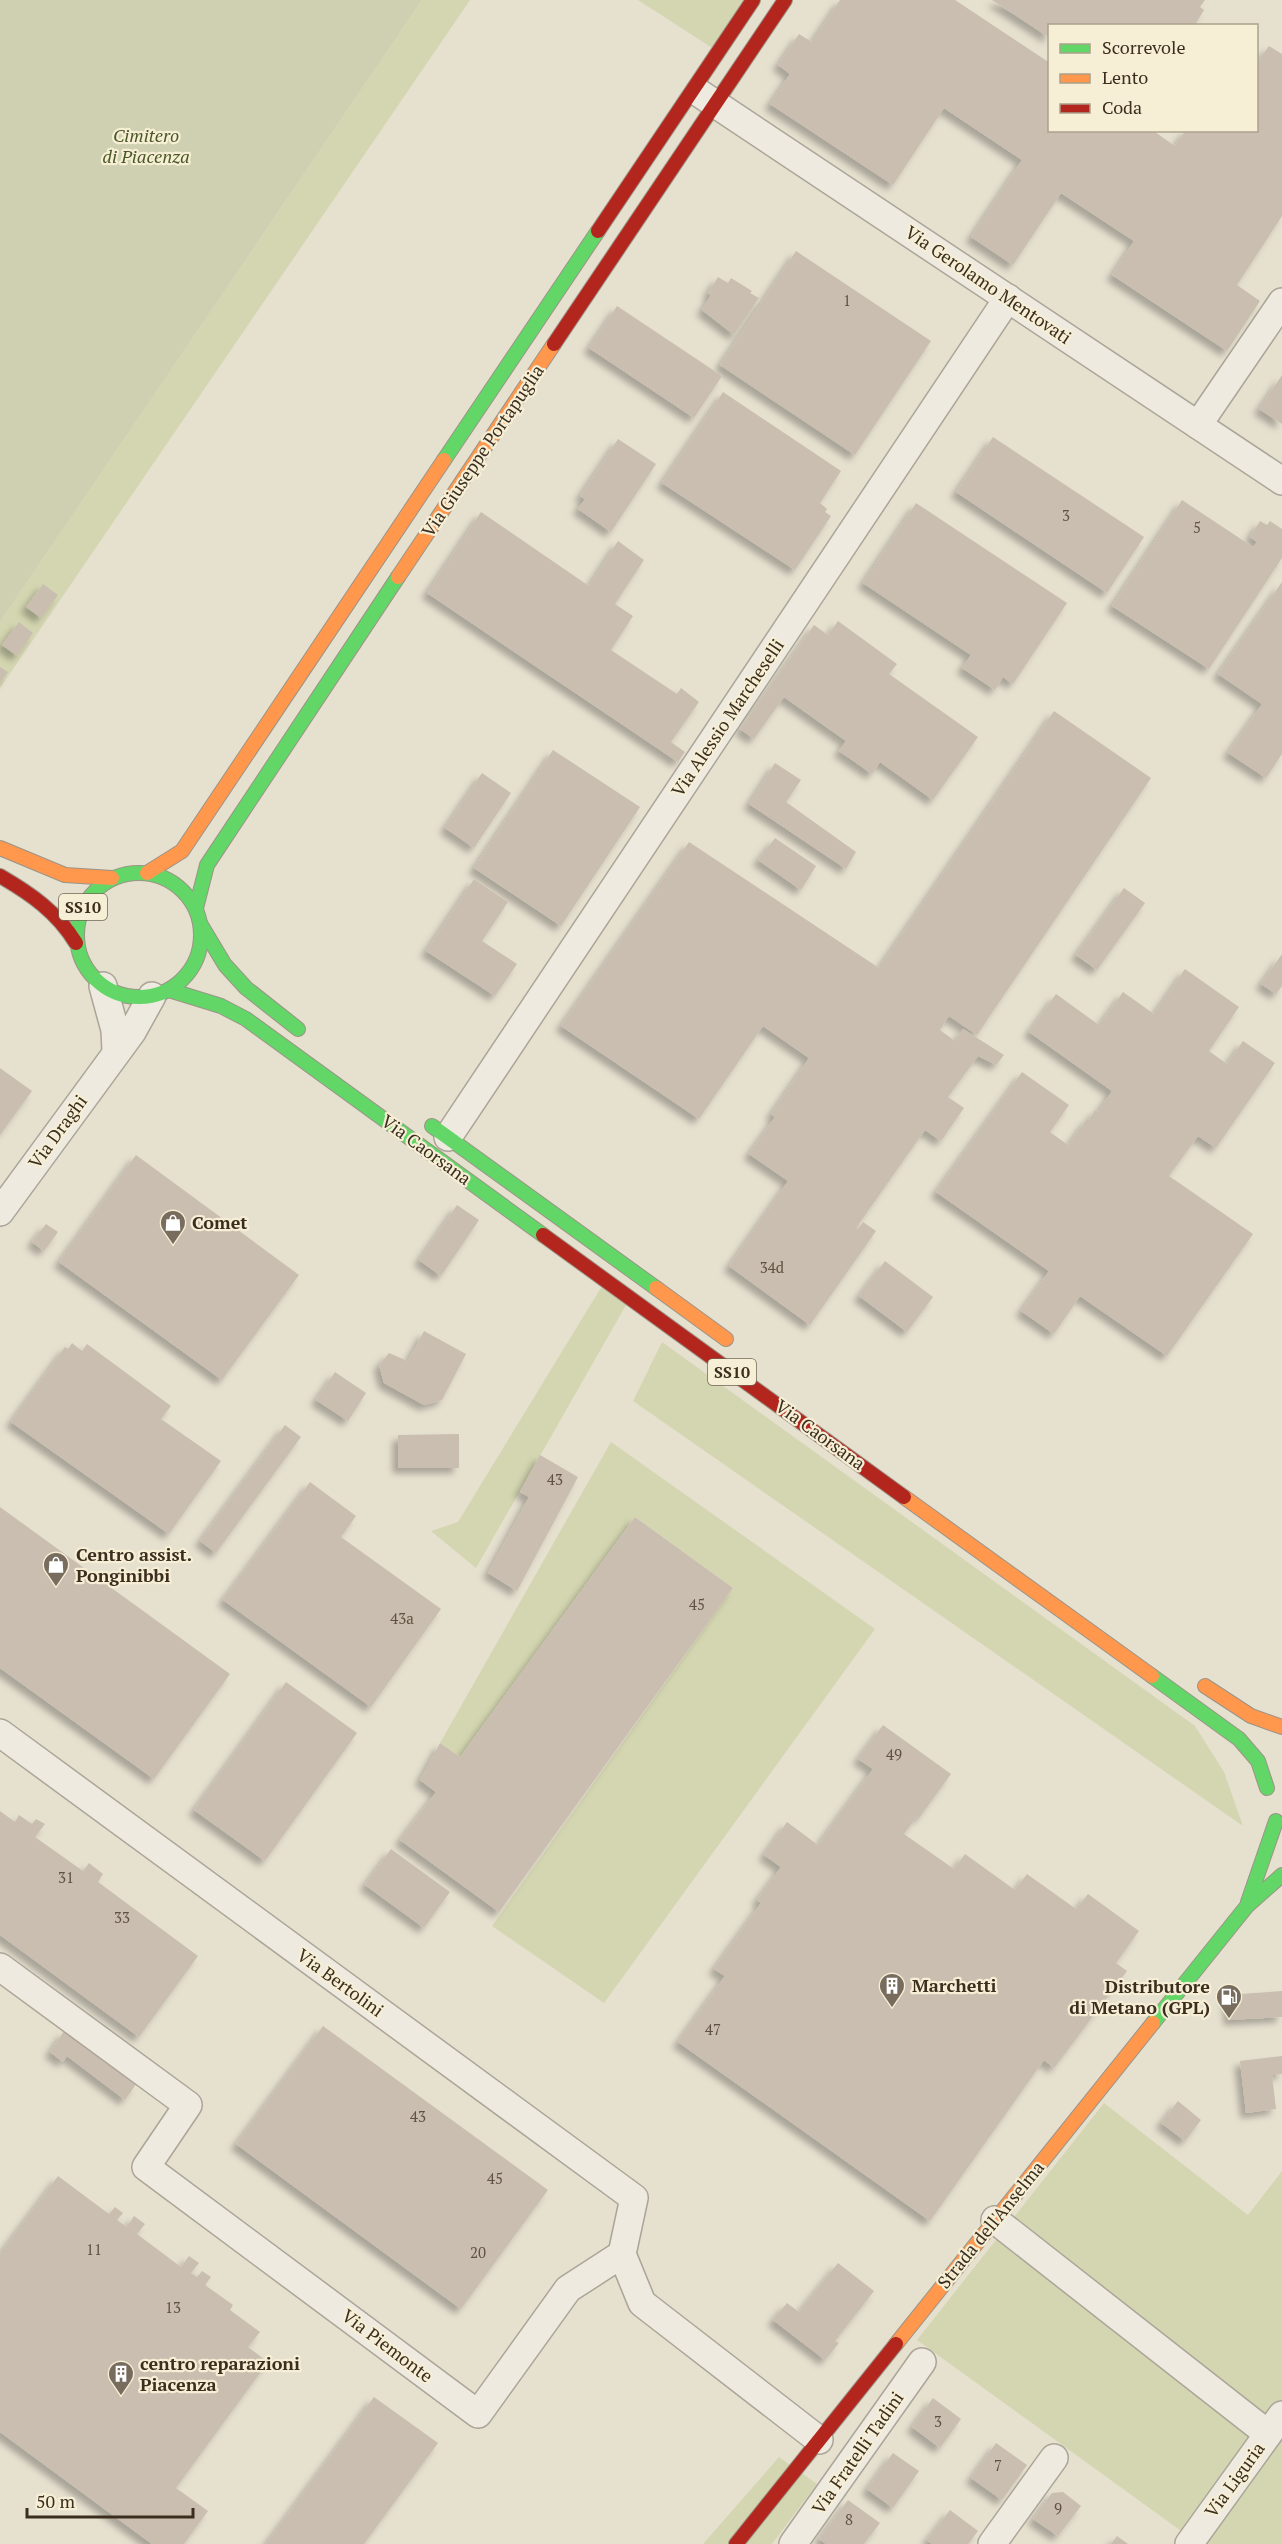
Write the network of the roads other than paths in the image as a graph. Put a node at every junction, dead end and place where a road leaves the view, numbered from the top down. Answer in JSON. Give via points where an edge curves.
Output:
{"nodes":[{"id":1,"x":753,"y":0,"type":"edge"},
{"id":2,"x":785,"y":0,"type":"edge"},
{"id":3,"x":693,"y":89,"type":"junction"},
{"id":4,"x":715,"y":104,"type":"junction"},
{"id":5,"x":1008,"y":298,"type":"junction"},
{"id":6,"x":1282,"y":302,"type":"edge"},
{"id":7,"x":1198,"y":425,"type":"junction"},
{"id":8,"x":1282,"y":481,"type":"edge"},
{"id":9,"x":0,"y":848,"type":"edge"},
{"id":10,"x":147,"y":873,"type":"junction"},
{"id":11,"x":0,"y":876,"type":"edge"},
{"id":12,"x":112,"y":878,"type":"junction"},
{"id":13,"x":196,"y":908,"type":"junction"},
{"id":14,"x":201,"y":925,"type":"junction"},
{"id":15,"x":76,"y":943,"type":"junction"},
{"id":16,"x":103,"y":986,"type":"junction"},
{"id":17,"x":160,"y":993,"type":"junction"},
{"id":18,"x":309,"y":1037,"type":"dead end"},
{"id":19,"x":116,"y":1051,"type":"junction"},
{"id":20,"x":420,"y":1117,"type":"dead end"},
{"id":21,"x":448,"y":1137,"type":"junction"},
{"id":22,"x":0,"y":1212,"type":"edge"},
{"id":23,"x":737,"y":1347,"type":"dead end"},
{"id":24,"x":1197,"y":1681,"type":"dead end"},
{"id":25,"x":1282,"y":1727,"type":"edge"},
{"id":26,"x":0,"y":1733,"type":"edge"},
{"id":27,"x":1273,"y":1763,"type":"dead end"},
{"id":28,"x":1267,"y":1788,"type":"junction"},
{"id":29,"x":1279,"y":1825,"type":"edge"},
{"id":30,"x":1282,"y":1875,"type":"edge"},
{"id":31,"x":1246,"y":1906,"type":"junction"},
{"id":32,"x":0,"y":1967,"type":"edge"},
{"id":33,"x":995,"y":2220,"type":"junction"},
{"id":34,"x":622,"y":2254,"type":"junction"},
{"id":35,"x":922,"y":2362,"type":"dead end"},
{"id":36,"x":1275,"y":2425,"type":"edge"},
{"id":37,"x":819,"y":2440,"type":"junction"},
{"id":38,"x":1054,"y":2458,"type":"dead end"},
{"id":39,"x":1191,"y":2543,"type":"edge"},
{"id":40,"x":736,"y":2544,"type":"edge"},
{"id":41,"x":793,"y":2544,"type":"edge"},
{"id":42,"x":992,"y":2544,"type":"edge"}],
"edges":[{"from":1,"to":3,"type":"main road","name":"Via Giuseppe Portapuglia"},
{"from":2,"to":4,"type":"main road","name":"Via Giuseppe Portapuglia"},
{"from":3,"to":4,"type":"street","name":"Via Gerolamo Mentovati"},
{"from":3,"to":10,"type":"main road","name":"Via Giuseppe Portapuglia","via":[[182,851]]},
{"from":4,"to":5,"type":"street","name":"Via Gerolamo Mentovati"},
{"from":4,"to":13,"type":"main road","name":"Via Giuseppe Portapuglia","via":[[235,821],[207,865]]},
{"from":5,"to":7,"type":"street","name":"Via Gerolamo Mentovati"},
{"from":5,"to":21,"type":"street","name":"Via Alessio Marcheselli"},
{"from":6,"to":7,"type":"street"},
{"from":7,"to":8,"type":"street","name":"Via Gerolamo Mentovati"},
{"from":9,"to":12,"type":"main road","number":"SS10","via":[[65,875]]},
{"from":10,"to":12,"type":"main road","number":"SS10"},
{"from":10,"to":13,"type":"main road","number":"SS10","via":[[167,879],[184,891]]},
{"from":11,"to":15,"type":"main road","number":"SS10","via":[[35,896],[66,923]]},
{"from":12,"to":15,"type":"main road","number":"SS10","via":[[96,889],[84,905],[77,923]]},
{"from":13,"to":14,"type":"main road","number":"SS10"},
{"from":14,"to":17,"type":"main road","number":"SS10","via":[[195,963],[184,978]]},
{"from":14,"to":18,"type":"main road","number":"SS10","via":[[225,965],[246,988]]},
{"from":15,"to":16,"type":"main road","number":"SS10","via":[[81,960]]},
{"from":16,"to":17,"type":"main road","number":"SS10","via":[[126,996]]},
{"from":16,"to":19,"type":"street","via":[[115,1029]]},
{"from":17,"to":19,"type":"street","name":"Via Draghi"},
{"from":17,"to":28,"type":"main road","name":"Via Caorsana","number":"SS10","via":[[221,1006],[288,1048],[1239,1739],[1258,1761]]},
{"from":19,"to":22,"type":"street","name":"Via Draghi"},
{"from":20,"to":21,"type":"main road","name":"Via Caorsana","number":"SS10"},
{"from":21,"to":23,"type":"main road","name":"Via Caorsana","number":"SS10"},
{"from":24,"to":25,"type":"main road","via":[[1236,1709]]},
{"from":26,"to":34,"type":"street","name":"Via Bertolini","via":[[634,2198]]},
{"from":27,"to":28,"type":"main road","number":"SS10"},
{"from":28,"to":29,"type":"main road","number":"SS10","via":[[1269,1806]]},
{"from":29,"to":31,"type":"main road","name":"Strada dell'Anselma"},
{"from":30,"to":31,"type":"main road","name":"Strada dell'Anselma"},
{"from":31,"to":33,"type":"main road","name":"Strada dell'Anselma"},
{"from":32,"to":34,"type":"street","name":"Via Piemonte","via":[[188,2105],[146,2167],[478,2414],[568,2289]]},
{"from":33,"to":36,"type":"street"},
{"from":33,"to":37,"type":"main road","name":"Strada dell'Anselma"},
{"from":34,"to":37,"type":"street","via":[[642,2303]]},
{"from":35,"to":41,"type":"street","name":"Via Fratelli Tadini"},
{"from":36,"to":39,"type":"street","name":"Via Liguria"},
{"from":37,"to":40,"type":"main road","name":"Strada dell'Anselma"},
{"from":38,"to":42,"type":"street"}]}
